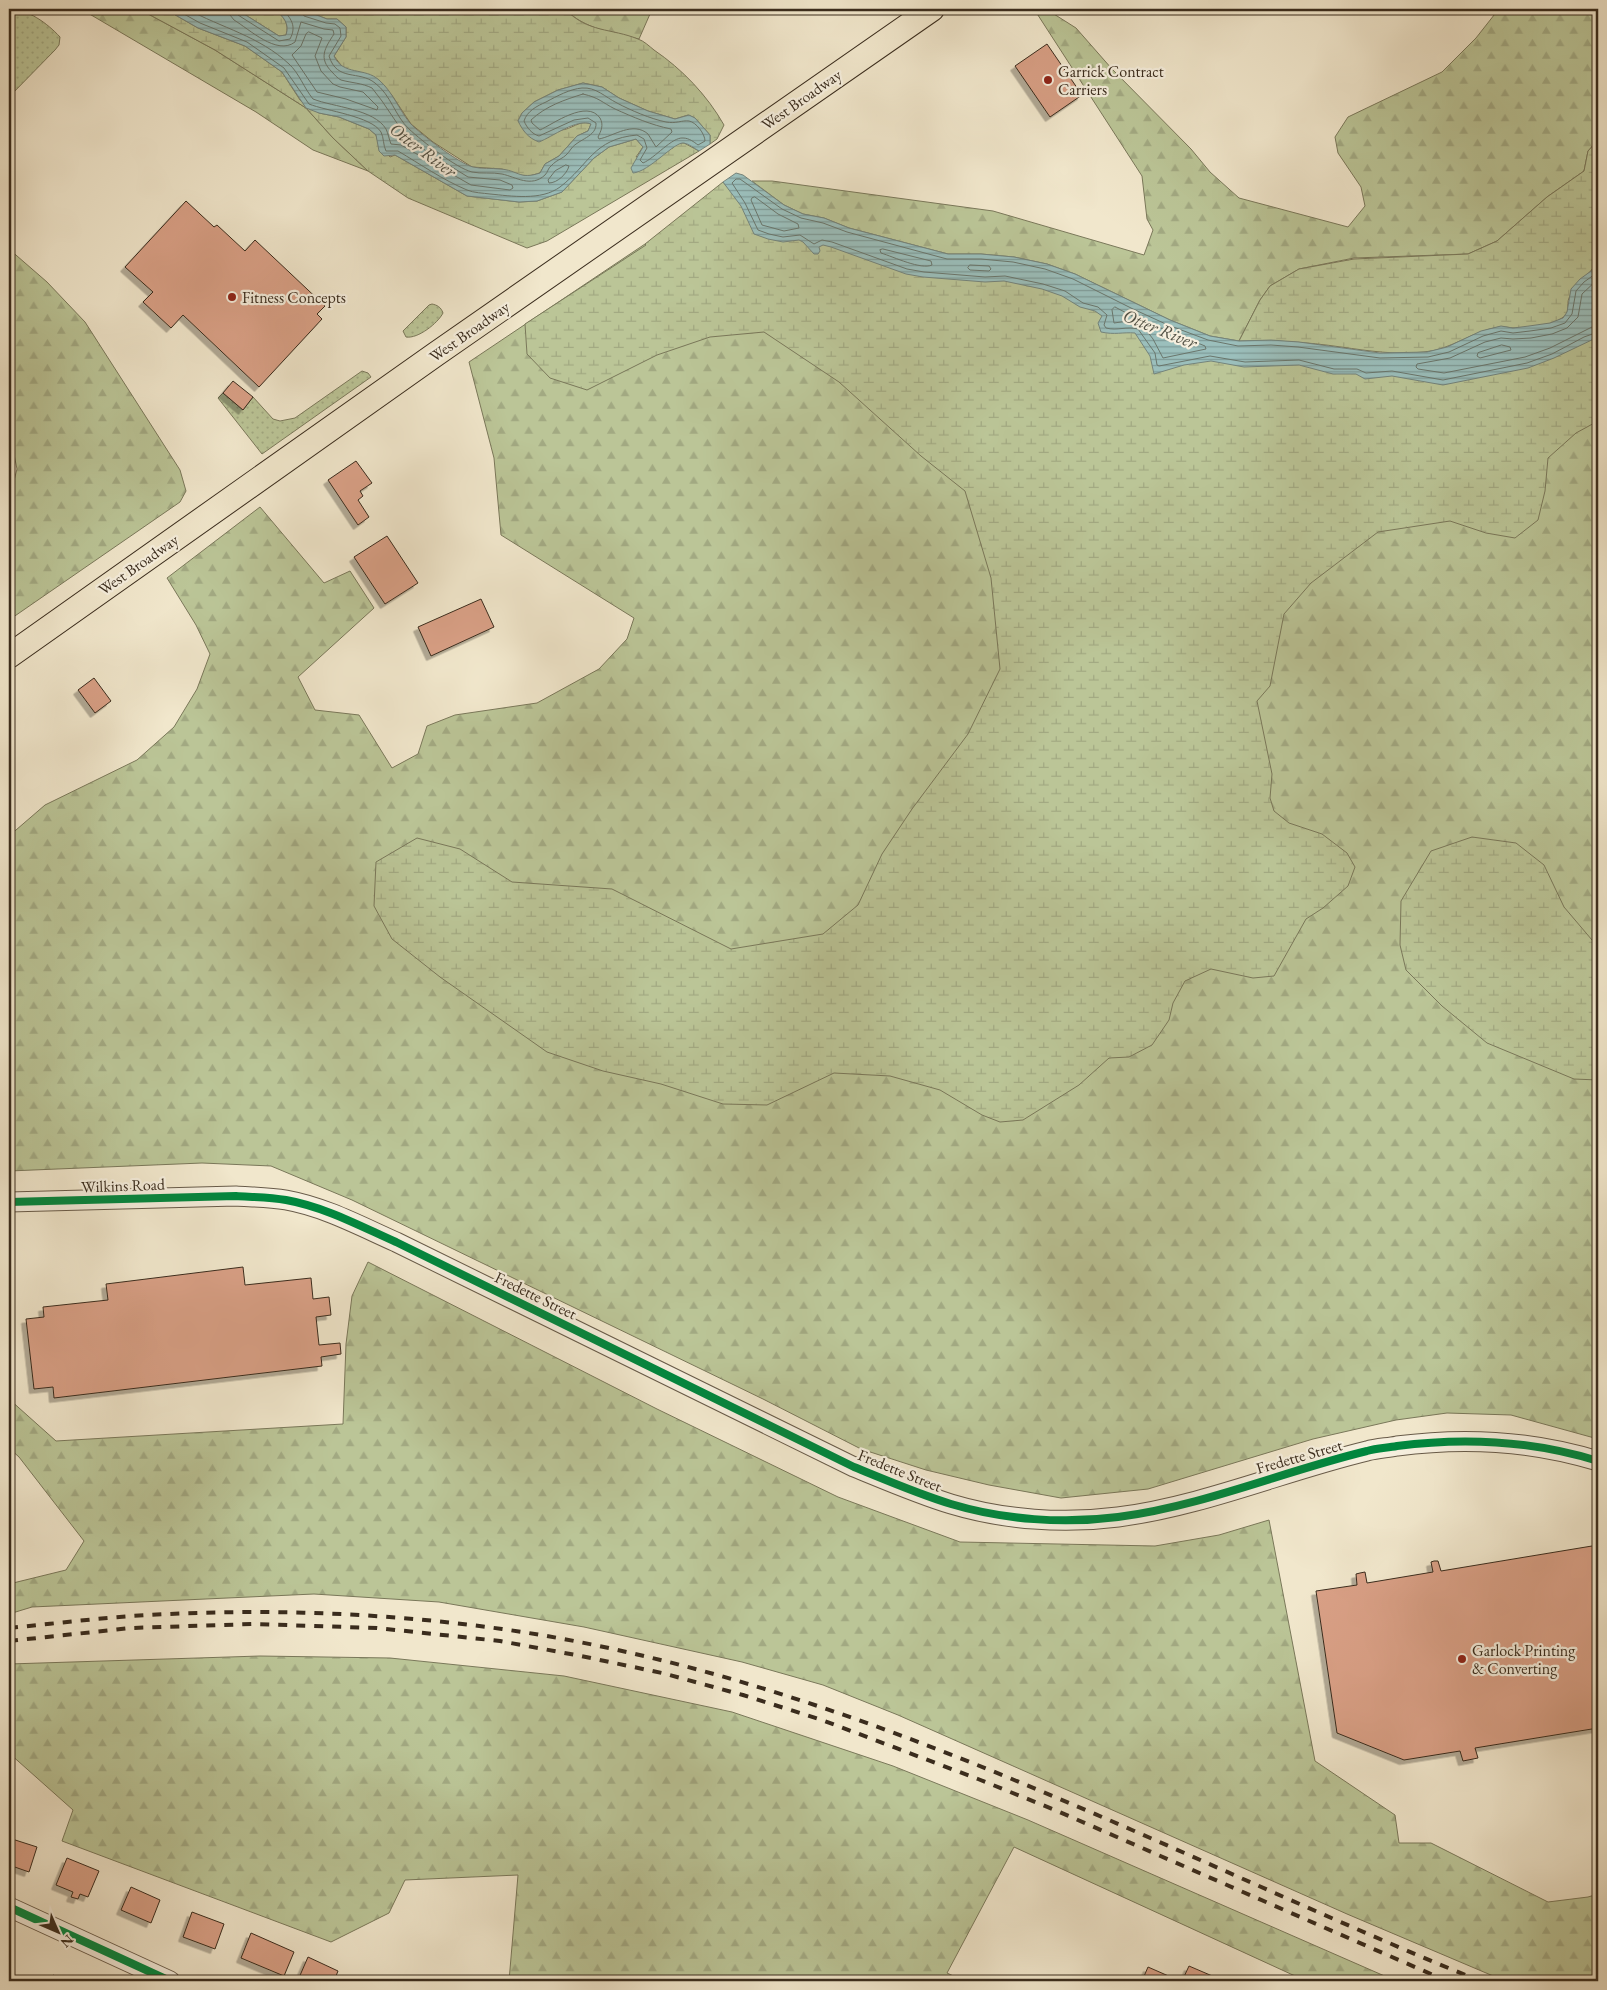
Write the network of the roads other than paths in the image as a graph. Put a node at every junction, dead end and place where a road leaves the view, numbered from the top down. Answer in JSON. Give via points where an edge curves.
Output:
{"nodes":[{"id":1,"x":932,"y":9,"type":"edge"},
{"id":2,"x":9,"y":656,"type":"edge"},
{"id":3,"x":238,"y":1196,"type":"joint"},
{"id":4,"x":9,"y":1202,"type":"edge"},
{"id":5,"x":1598,"y":1461,"type":"edge"},
{"id":6,"x":9,"y":1907,"type":"edge"},
{"id":7,"x":170,"y":1981,"type":"edge"}],
"edges":[{"from":1,"to":2,"type":"main road","name":"West Broadway"},
{"from":3,"to":4,"type":"street","name":"Wilkins Road"},
{"from":3,"to":5,"type":"street","name":"Fredette Street","via":[[287,1200],[352,1222],[854,1467],[919,1494],[980,1511],[1055,1519],[1118,1517],[1206,1498],[1368,1450],[1424,1442],[1501,1442]]},
{"from":6,"to":7,"type":"street"}]}
